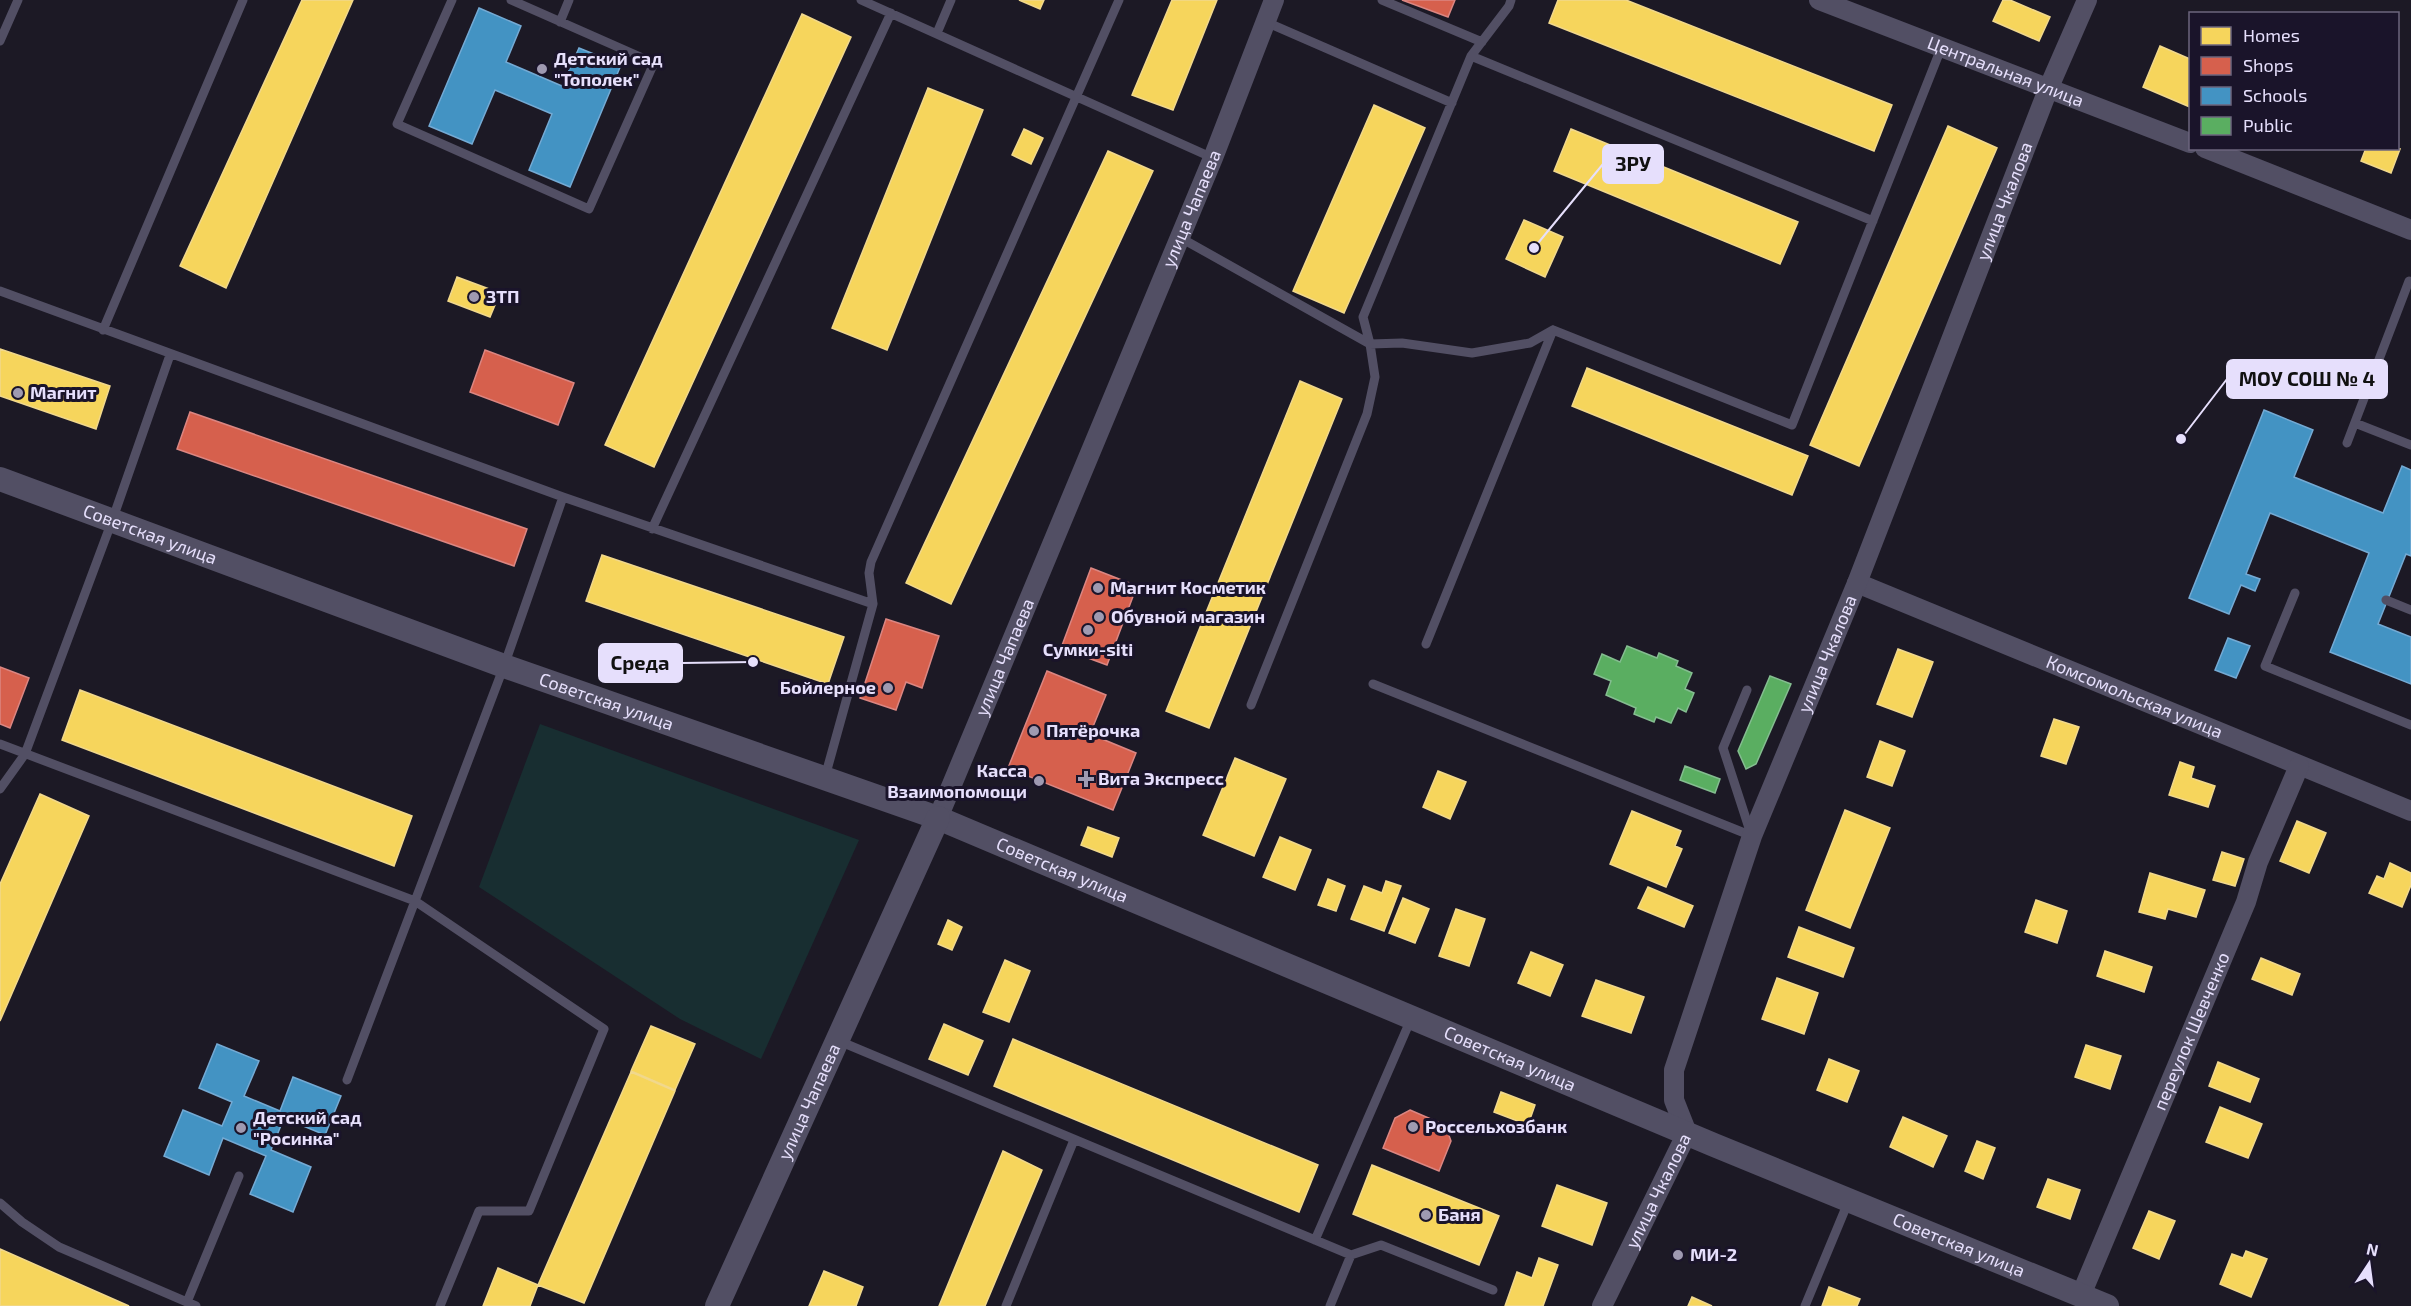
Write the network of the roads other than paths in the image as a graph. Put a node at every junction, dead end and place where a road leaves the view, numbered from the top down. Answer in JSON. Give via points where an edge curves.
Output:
{"nodes":[{"id":1,"x":18,"y":0,"type":"edge"},
{"id":2,"x":243,"y":0,"type":"edge"},
{"id":3,"x":452,"y":0,"type":"edge"},
{"id":4,"x":511,"y":0,"type":"edge"},
{"id":5,"x":569,"y":0,"type":"edge"},
{"id":6,"x":861,"y":0,"type":"edge"},
{"id":7,"x":951,"y":0,"type":"edge"},
{"id":8,"x":1119,"y":0,"type":"edge"},
{"id":9,"x":1275,"y":0,"type":"edge"},
{"id":10,"x":1382,"y":0,"type":"edge"},
{"id":11,"x":1511,"y":0,"type":"edge"},
{"id":12,"x":1820,"y":0,"type":"edge"},
{"id":13,"x":2087,"y":0,"type":"edge"},
{"id":14,"x":891,"y":13,"type":"junction"},
{"id":15,"x":560,"y":22,"type":"junction"},
{"id":16,"x":1266,"y":22,"type":"junction"},
{"id":17,"x":937,"y":33,"type":"junction"},
{"id":18,"x":0,"y":41,"type":"edge"},
{"id":19,"x":1482,"y":42,"type":"junction"},
{"id":20,"x":1942,"y":46,"type":"junction"},
{"id":21,"x":1471,"y":56,"type":"junction"},
{"id":22,"x":2049,"y":87,"type":"junction"},
{"id":23,"x":1077,"y":97,"type":"junction"},
{"id":24,"x":1452,"y":103,"type":"junction"},
{"id":25,"x":2189,"y":143,"type":"edge"},
{"id":26,"x":2210,"y":150,"type":"edge"},
{"id":27,"x":1213,"y":158,"type":"junction"},
{"id":28,"x":1873,"y":221,"type":"junction"},
{"id":29,"x":2411,"y":230,"type":"edge"},
{"id":30,"x":1179,"y":237,"type":"junction"},
{"id":31,"x":2409,"y":281,"type":"dead end"},
{"id":32,"x":0,"y":291,"type":"edge"},
{"id":33,"x":103,"y":330,"type":"junction"},
{"id":34,"x":1553,"y":330,"type":"junction"},
{"id":35,"x":1370,"y":344,"type":"junction"},
{"id":36,"x":170,"y":355,"type":"junction"},
{"id":37,"x":2355,"y":423,"type":"junction"},
{"id":38,"x":2348,"y":442,"type":"dead end"},
{"id":39,"x":2411,"y":445,"type":"edge"},
{"id":40,"x":0,"y":480,"type":"edge"},
{"id":41,"x":563,"y":497,"type":"junction"},
{"id":42,"x":112,"y":521,"type":"junction"},
{"id":43,"x":652,"y":529,"type":"junction"},
{"id":44,"x":1857,"y":583,"type":"junction"},
{"id":45,"x":2295,"y":593,"type":"dead end"},
{"id":46,"x":2386,"y":600,"type":"dead end"},
{"id":47,"x":873,"y":604,"type":"junction"},
{"id":48,"x":2411,"y":610,"type":"edge"},
{"id":49,"x":1426,"y":644,"type":"dead end"},
{"id":50,"x":504,"y":666,"type":"junction"},
{"id":51,"x":1373,"y":684,"type":"dead end"},
{"id":52,"x":1747,"y":690,"type":"dead end"},
{"id":53,"x":1251,"y":705,"type":"dead end"},
{"id":54,"x":2411,"y":725,"type":"edge"},
{"id":55,"x":0,"y":744,"type":"edge"},
{"id":56,"x":25,"y":754,"type":"junction"},
{"id":57,"x":2299,"y":766,"type":"junction"},
{"id":58,"x":825,"y":777,"type":"junction"},
{"id":59,"x":0,"y":789,"type":"edge"},
{"id":60,"x":2411,"y":810,"type":"edge"},
{"id":61,"x":938,"y":818,"type":"junction"},
{"id":62,"x":1752,"y":836,"type":"junction"},
{"id":63,"x":415,"y":902,"type":"junction"},
{"id":64,"x":1412,"y":1017,"type":"junction"},
{"id":65,"x":838,"y":1040,"type":"junction"},
{"id":66,"x":347,"y":1080,"type":"dead end"},
{"id":67,"x":1687,"y":1133,"type":"junction"},
{"id":68,"x":1074,"y":1140,"type":"junction"},
{"id":69,"x":239,"y":1176,"type":"dead end"},
{"id":70,"x":1849,"y":1200,"type":"junction"},
{"id":71,"x":0,"y":1203,"type":"edge"},
{"id":72,"x":1315,"y":1240,"type":"junction"},
{"id":73,"x":1351,"y":1255,"type":"junction"},
{"id":74,"x":1493,"y":1290,"type":"dead end"},
{"id":75,"x":2081,"y":1296,"type":"junction"},
{"id":76,"x":192,"y":1304,"type":"edge"},
{"id":77,"x":440,"y":1306,"type":"edge"},
{"id":78,"x":717,"y":1306,"type":"edge"},
{"id":79,"x":1006,"y":1306,"type":"edge"},
{"id":80,"x":1330,"y":1306,"type":"edge"},
{"id":81,"x":1602,"y":1306,"type":"edge"},
{"id":82,"x":1805,"y":1306,"type":"edge"},
{"id":83,"x":2107,"y":1306,"type":"edge"}],
"edges":[{"from":1,"to":18,"type":"lane"},
{"from":2,"to":33,"type":"lane"},
{"from":3,"to":15,"type":"lane","via":[[397,124],[590,209],[654,63]]},
{"from":4,"to":15,"type":"lane"},
{"from":5,"to":15,"type":"lane"},
{"from":6,"to":14,"type":"lane"},
{"from":7,"to":17,"type":"lane"},
{"from":8,"to":23,"type":"lane"},
{"from":9,"to":16,"type":"street","name":"улица Чапаева"},
{"from":10,"to":19,"type":"lane"},
{"from":11,"to":19,"type":"lane"},
{"from":12,"to":20,"type":"street","name":"Центральная улица"},
{"from":13,"to":22,"type":"street","name":"улица Чкалова"},
{"from":14,"to":17,"type":"lane"},
{"from":14,"to":43,"type":"lane"},
{"from":16,"to":24,"type":"lane"},
{"from":16,"to":27,"type":"street","name":"улица Чапаева"},
{"from":17,"to":23,"type":"lane"},
{"from":19,"to":21,"type":"lane"},
{"from":20,"to":22,"type":"street","name":"Центральная улица"},
{"from":20,"to":28,"type":"lane"},
{"from":21,"to":24,"type":"lane"},
{"from":21,"to":28,"type":"lane"},
{"from":22,"to":25,"type":"street","name":"Центральная улица"},
{"from":22,"to":44,"type":"street","name":"улица Чкалова"},
{"from":23,"to":27,"type":"lane"},
{"from":23,"to":47,"type":"lane","via":[[871,562]]},
{"from":24,"to":35,"type":"lane","via":[[1362,317]]},
{"from":26,"to":29,"type":"street"},
{"from":27,"to":30,"type":"street","name":"улица Чапаева"},
{"from":28,"to":34,"type":"lane","via":[[1792,426]]},
{"from":30,"to":35,"type":"lane"},
{"from":30,"to":61,"type":"street","name":"улица Чапаева"},
{"from":31,"to":37,"type":"lane"},
{"from":32,"to":33,"type":"lane"},
{"from":33,"to":36,"type":"lane"},
{"from":34,"to":35,"type":"lane","via":[[1530,343],[1472,353],[1402,343]]},
{"from":34,"to":49,"type":"lane"},
{"from":35,"to":53,"type":"lane","via":[[1375,377],[1367,414]]},
{"from":36,"to":41,"type":"lane"},
{"from":36,"to":42,"type":"lane"},
{"from":37,"to":38,"type":"lane"},
{"from":37,"to":39,"type":"lane"},
{"from":40,"to":42,"type":"street","name":"Советская улица"},
{"from":41,"to":43,"type":"lane"},
{"from":41,"to":50,"type":"lane"},
{"from":42,"to":50,"type":"street","name":"Советская улица"},
{"from":42,"to":56,"type":"lane"},
{"from":43,"to":47,"type":"lane"},
{"from":44,"to":57,"type":"street","name":"Комсомольская улица"},
{"from":44,"to":62,"type":"street","name":"улица Чкалова"},
{"from":45,"to":54,"type":"lane","via":[[2265,666]]},
{"from":46,"to":48,"type":"lane"},
{"from":47,"to":58,"type":"lane"},
{"from":50,"to":58,"type":"street","name":"Советская улица"},
{"from":50,"to":63,"type":"lane"},
{"from":51,"to":62,"type":"lane"},
{"from":52,"to":62,"type":"lane","via":[[1723,748]]},
{"from":55,"to":56,"type":"lane"},
{"from":56,"to":59,"type":"lane"},
{"from":56,"to":63,"type":"lane"},
{"from":57,"to":60,"type":"street","name":"Комсомольская улица"},
{"from":57,"to":75,"type":"street","name":"переулок Шевченко"},
{"from":58,"to":61,"type":"street","name":"Советская улица"},
{"from":61,"to":64,"type":"street","name":"Советская улица"},
{"from":61,"to":65,"type":"street","name":"улица Чапаева"},
{"from":62,"to":67,"type":"street","name":"улица Чкалова","via":[[1674,1070],[1674,1100]]},
{"from":63,"to":66,"type":"lane"},
{"from":63,"to":77,"type":"lane","via":[[604,1029],[529,1211],[479,1211]]},
{"from":64,"to":67,"type":"street","name":"Советская улица"},
{"from":64,"to":72,"type":"lane"},
{"from":65,"to":68,"type":"lane"},
{"from":65,"to":78,"type":"street","name":"улица Чапаева"},
{"from":67,"to":70,"type":"street","name":"Советская улица"},
{"from":67,"to":81,"type":"street","name":"улица Чкалова"},
{"from":68,"to":72,"type":"lane"},
{"from":68,"to":79,"type":"lane"},
{"from":69,"to":76,"type":"lane"},
{"from":70,"to":75,"type":"street","name":"Советская улица"},
{"from":70,"to":82,"type":"lane"},
{"from":71,"to":76,"type":"lane","via":[[59,1247]]},
{"from":72,"to":73,"type":"lane"},
{"from":73,"to":74,"type":"lane","via":[[1381,1245]]},
{"from":73,"to":80,"type":"lane"},
{"from":75,"to":83,"type":"street","name":"Советская улица"}]}
